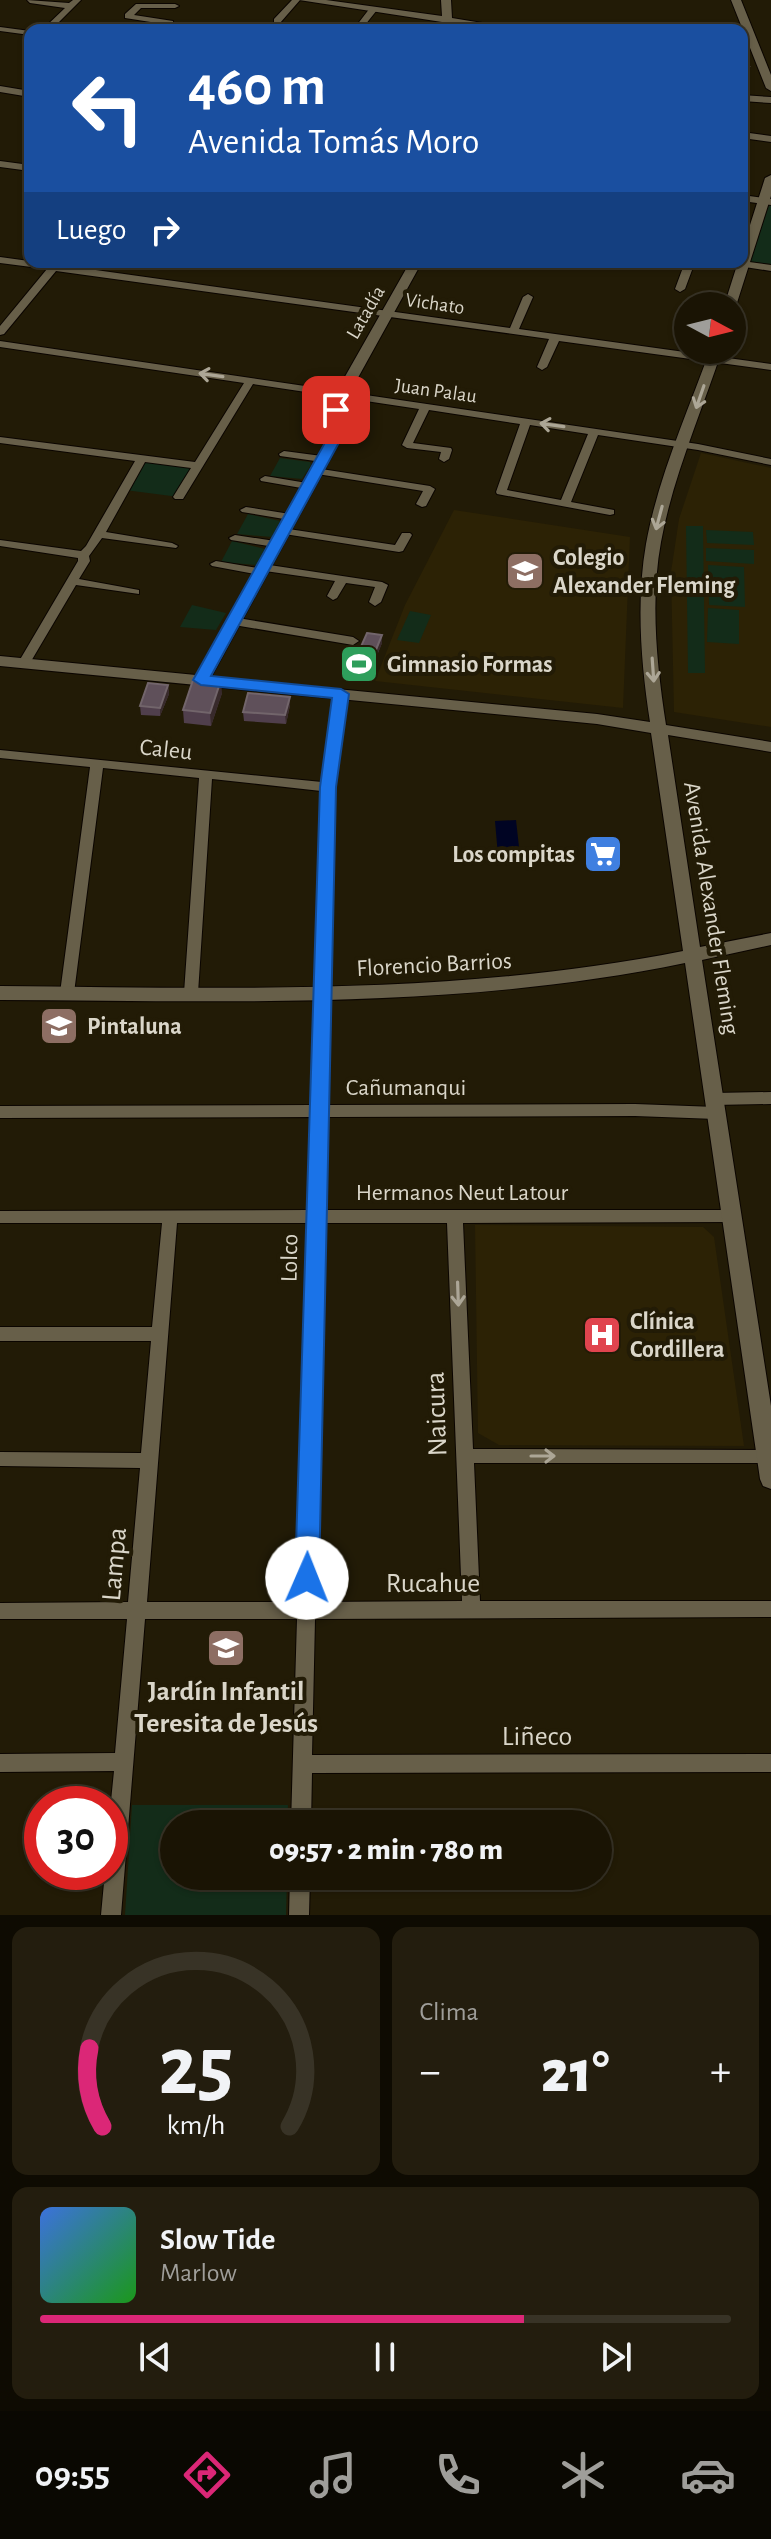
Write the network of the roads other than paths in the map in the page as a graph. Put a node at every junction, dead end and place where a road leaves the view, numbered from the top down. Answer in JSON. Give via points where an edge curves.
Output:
{"nodes":[{"id":1,"x":296,"y":0,"type":"edge"},
{"id":2,"x":304,"y":0,"type":"edge"},
{"id":3,"x":446,"y":0,"type":"edge"},
{"id":4,"x":736,"y":0,"type":"edge"},
{"id":5,"x":30,"y":1,"type":"edge"},
{"id":6,"x":74,"y":3,"type":"edge"},
{"id":7,"x":175,"y":3,"type":"edge"},
{"id":8,"x":373,"y":10,"type":"junction"},
{"id":9,"x":277,"y":21,"type":"dead end"},
{"id":10,"x":52,"y":24,"type":"edge"},
{"id":11,"x":158,"y":24,"type":"edge"},
{"id":12,"x":170,"y":24,"type":"edge"},
{"id":13,"x":362,"y":24,"type":"edge"},
{"id":14,"x":442,"y":24,"type":"edge"},
{"id":15,"x":447,"y":24,"type":"edge"},
{"id":16,"x":745,"y":24,"type":"edge"},
{"id":17,"x":0,"y":29,"type":"edge"},
{"id":18,"x":24,"y":32,"type":"edge"},
{"id":19,"x":748,"y":32,"type":"edge"},
{"id":20,"x":759,"y":62,"type":"edge"},
{"id":21,"x":771,"y":88,"type":"edge"},
{"id":22,"x":0,"y":89,"type":"edge"},
{"id":23,"x":24,"y":93,"type":"edge"},
{"id":24,"x":748,"y":98,"type":"edge"},
{"id":25,"x":771,"y":100,"type":"edge"},
{"id":26,"x":748,"y":136,"type":"edge"},
{"id":27,"x":771,"y":139,"type":"edge"},
{"id":28,"x":0,"y":164,"type":"edge"},
{"id":29,"x":24,"y":167,"type":"edge"},
{"id":30,"x":771,"y":178,"type":"edge"},
{"id":31,"x":767,"y":202,"type":"edge"},
{"id":32,"x":748,"y":241,"type":"edge"},
{"id":33,"x":0,"y":260,"type":"edge"},
{"id":34,"x":24,"y":262,"type":"edge"},
{"id":35,"x":748,"y":265,"type":"edge"},
{"id":36,"x":53,"y":268,"type":"edge"},
{"id":37,"x":75,"y":268,"type":"edge"},
{"id":38,"x":413,"y":268,"type":"edge"},
{"id":39,"x":688,"y":268,"type":"edge"},
{"id":40,"x":736,"y":268,"type":"edge"},
{"id":41,"x":771,"y":268,"type":"edge"},
{"id":42,"x":680,"y":289,"type":"dead end"},
{"id":43,"x":732,"y":292,"type":"edge"},
{"id":44,"x":528,"y":297,"type":"dead end"},
{"id":45,"x":388,"y":314,"type":"junction"},
{"id":46,"x":0,"y":332,"type":"edge"},
{"id":47,"x":513,"y":332,"type":"junction"},
{"id":48,"x":555,"y":338,"type":"junction"},
{"id":49,"x":0,"y":344,"type":"edge"},
{"id":50,"x":674,"y":351,"type":"edge"},
{"id":51,"x":746,"y":362,"type":"edge"},
{"id":52,"x":711,"y":364,"type":"edge"},
{"id":53,"x":542,"y":367,"type":"dead end"},
{"id":54,"x":771,"y":367,"type":"edge"},
{"id":55,"x":250,"y":381,"type":"junction"},
{"id":56,"x":342,"y":394,"type":"junction"},
{"id":57,"x":425,"y":407,"type":"junction"},
{"id":58,"x":526,"y":421,"type":"junction"},
{"id":59,"x":594,"y":431,"type":"junction"},
{"id":60,"x":0,"y":440,"type":"edge"},
{"id":61,"x":684,"y":445,"type":"junction"},
{"id":62,"x":284,"y":454,"type":"dead end"},
{"id":63,"x":142,"y":459,"type":"junction"},
{"id":64,"x":444,"y":459,"type":"dead end"},
{"id":65,"x":771,"y":462,"type":"edge"},
{"id":66,"x":318,"y":465,"type":"junction"},
{"id":67,"x":197,"y":466,"type":"junction"},
{"id":68,"x":265,"y":479,"type":"dead end"},
{"id":69,"x":307,"y":486,"type":"junction"},
{"id":70,"x":179,"y":497,"type":"dead end"},
{"id":71,"x":422,"y":504,"type":"dead end"},
{"id":72,"x":565,"y":504,"type":"junction"},
{"id":73,"x":246,"y":510,"type":"dead end"},
{"id":74,"x":610,"y":512,"type":"dead end"},
{"id":75,"x":282,"y":531,"type":"junction"},
{"id":76,"x":99,"y":534,"type":"junction"},
{"id":77,"x":406,"y":535,"type":"dead end"},
{"id":78,"x":235,"y":538,"type":"dead end"},
{"id":79,"x":0,"y":543,"type":"edge"},
{"id":80,"x":172,"y":546,"type":"dead end"},
{"id":81,"x":83,"y":555,"type":"junction"},
{"id":82,"x":216,"y":564,"type":"dead end"},
{"id":83,"x":261,"y":569,"type":"junction"},
{"id":84,"x":342,"y":579,"type":"junction"},
{"id":85,"x":72,"y":581,"type":"junction"},
{"id":86,"x":135,"y":592,"type":"dead end"},
{"id":87,"x":333,"y":596,"type":"dead end"},
{"id":88,"x":375,"y":602,"type":"dead end"},
{"id":89,"x":232,"y":621,"type":"junction"},
{"id":90,"x":353,"y":641,"type":"dead end"},
{"id":91,"x":0,"y":661,"type":"edge"},
{"id":92,"x":24,"y":663,"type":"junction"},
{"id":93,"x":201,"y":680,"type":"junction"},
{"id":94,"x":341,"y":694,"type":"junction"},
{"id":95,"x":659,"y":728,"type":"junction"},
{"id":96,"x":771,"y":747,"type":"edge"},
{"id":97,"x":0,"y":754,"type":"edge"},
{"id":98,"x":97,"y":764,"type":"junction"},
{"id":99,"x":206,"y":775,"type":"junction"},
{"id":100,"x":328,"y":787,"type":"junction"},
{"id":101,"x":771,"y":939,"type":"edge"},
{"id":102,"x":693,"y":956,"type":"junction"},
{"id":103,"x":0,"y":993,"type":"edge"},
{"id":104,"x":67,"y":993,"type":"junction"},
{"id":105,"x":191,"y":993,"type":"junction"},
{"id":106,"x":322,"y":993,"type":"junction"},
{"id":107,"x":771,"y":1098,"type":"edge"},
{"id":108,"x":715,"y":1106,"type":"junction"},
{"id":109,"x":319,"y":1111,"type":"junction"},
{"id":110,"x":0,"y":1112,"type":"edge"},
{"id":111,"x":455,"y":1216,"type":"junction"},
{"id":112,"x":732,"y":1216,"type":"junction"},
{"id":113,"x":0,"y":1217,"type":"edge"},
{"id":114,"x":170,"y":1217,"type":"junction"},
{"id":115,"x":316,"y":1217,"type":"junction"},
{"id":116,"x":0,"y":1334,"type":"edge"},
{"id":117,"x":160,"y":1334,"type":"junction"},
{"id":118,"x":465,"y":1456,"type":"junction"},
{"id":119,"x":768,"y":1456,"type":"junction"},
{"id":120,"x":0,"y":1459,"type":"edge"},
{"id":121,"x":149,"y":1461,"type":"junction"},
{"id":122,"x":771,"y":1479,"type":"edge"},
{"id":123,"x":771,"y":1609,"type":"edge"},
{"id":124,"x":306,"y":1610,"type":"junction"},
{"id":125,"x":471,"y":1610,"type":"junction"},
{"id":126,"x":0,"y":1611,"type":"edge"},
{"id":127,"x":137,"y":1611,"type":"junction"},
{"id":128,"x":124,"y":1762,"type":"junction"},
{"id":129,"x":0,"y":1763,"type":"edge"},
{"id":130,"x":771,"y":1763,"type":"edge"},
{"id":131,"x":303,"y":1764,"type":"junction"},
{"id":132,"x":301,"y":1810,"type":"edge"},
{"id":133,"x":300,"y":1890,"type":"edge"},
{"id":134,"x":111,"y":1915,"type":"edge"},
{"id":135,"x":299,"y":1915,"type":"edge"}],
"edges":[{"from":1,"to":9,"type":"street"},
{"from":2,"to":8,"type":"main road"},
{"from":3,"to":15,"type":"main road"},
{"from":4,"to":16,"type":"main road"},
{"from":5,"to":6,"type":"street"},
{"from":6,"to":10,"type":"street"},
{"from":7,"to":11,"type":"street","via":[[139,6],[128,16]]},
{"from":7,"to":12,"type":"street"},
{"from":8,"to":13,"type":"street"},
{"from":8,"to":14,"type":"main road"},
{"from":17,"to":18,"type":"street"},
{"from":19,"to":20,"type":"main road"},
{"from":20,"to":21,"type":"main road"},
{"from":22,"to":23,"type":"street"},
{"from":24,"to":25,"type":"street"},
{"from":26,"to":27,"type":"street"},
{"from":28,"to":29,"type":"street"},
{"from":30,"to":31,"type":"main road"},
{"from":31,"to":32,"type":"main road"},
{"from":33,"to":34,"type":"street","name":"Vichato"},
{"from":35,"to":41,"type":"street"},
{"from":36,"to":46,"type":"street"},
{"from":37,"to":45,"type":"street","name":"Vichato"},
{"from":38,"to":45,"type":"main road","name":"Latadía"},
{"from":39,"to":42,"type":"street"},
{"from":40,"to":43,"type":"main road"},
{"from":44,"to":47,"type":"street"},
{"from":45,"to":47,"type":"street","name":"Vichato"},
{"from":45,"to":56,"type":"main road","name":"Latadía"},
{"from":47,"to":48,"type":"street","name":"Vichato"},
{"from":48,"to":50,"type":"street","name":"Vichato"},
{"from":48,"to":53,"type":"street"},
{"from":55,"to":49,"type":"street","name":"Juan Palau","one_way":true},
{"from":51,"to":54,"type":"street","name":"Vichato"},
{"from":52,"to":61,"type":"main road","name":"Avenida Alexander Fleming","one_way":true},
{"from":55,"to":56,"type":"street","name":"Juan Palau"},
{"from":55,"to":67,"type":"street"},
{"from":56,"to":57,"type":"street","name":"Juan Palau"},
{"from":56,"to":66,"type":"main road","name":"Latadía","via":[[334,439]]},
{"from":57,"to":58,"type":"street","name":"Juan Palau"},
{"from":57,"to":64,"type":"street","via":[[406,448],[447,450]]},
{"from":59,"to":58,"type":"street","name":"Juan Palau","one_way":true},
{"from":58,"to":72,"type":"street","via":[[501,492]]},
{"from":59,"to":61,"type":"street","name":"Juan Palau"},
{"from":59,"to":72,"type":"street"},
{"from":60,"to":63,"type":"street"},
{"from":61,"to":65,"type":"street","name":"Juan Palau"},
{"from":61,"to":95,"type":"main road","name":"Avenida Alexander Fleming","one_way":true,"via":[[659,516],[651,562]]},
{"from":62,"to":66,"type":"street"},
{"from":63,"to":67,"type":"street"},
{"from":63,"to":76,"type":"street"},
{"from":66,"to":69,"type":"main road","name":"Latadía"},
{"from":66,"to":71,"type":"street","via":[[430,489]]},
{"from":67,"to":70,"type":"street"},
{"from":68,"to":69,"type":"street"},
{"from":69,"to":75,"type":"main road","name":"Latadía"},
{"from":72,"to":74,"type":"street"},
{"from":73,"to":75,"type":"street"},
{"from":75,"to":77,"type":"street","via":[[399,549]]},
{"from":75,"to":78,"type":"street"},
{"from":75,"to":83,"type":"main road","name":"Latadía"},
{"from":76,"to":80,"type":"street"},
{"from":76,"to":81,"type":"street"},
{"from":79,"to":81,"type":"street"},
{"from":81,"to":85,"type":"street"},
{"from":82,"to":83,"type":"street"},
{"from":83,"to":84,"type":"street"},
{"from":83,"to":89,"type":"main road","name":"Latadía"},
{"from":84,"to":87,"type":"street"},
{"from":84,"to":88,"type":"street","via":[[382,585]]},
{"from":85,"to":86,"type":"street"},
{"from":85,"to":92,"type":"street"},
{"from":89,"to":90,"type":"street"},
{"from":89,"to":93,"type":"main road","name":"Latadía"},
{"from":91,"to":92,"type":"main road"},
{"from":92,"to":93,"type":"main road"},
{"from":93,"to":94,"type":"main road"},
{"from":94,"to":95,"type":"main road"},
{"from":94,"to":100,"type":"street","name":"Lolco"},
{"from":95,"to":96,"type":"main road"},
{"from":95,"to":102,"type":"main road","name":"Avenida Alexander Fleming"},
{"from":97,"to":98,"type":"street","name":"Caleu"},
{"from":98,"to":99,"type":"street","name":"Caleu"},
{"from":98,"to":104,"type":"street"},
{"from":99,"to":100,"type":"street","name":"Caleu"},
{"from":99,"to":105,"type":"street"},
{"from":100,"to":106,"type":"street","name":"Lolco"},
{"from":101,"to":102,"type":"main road","name":"Florencio Barrios"},
{"from":102,"to":106,"type":"main road","name":"Florencio Barrios","via":[[527,983]]},
{"from":102,"to":108,"type":"main road","name":"Avenida Alexander Fleming"},
{"from":103,"to":104,"type":"main road","name":"Florencio Barrios"},
{"from":104,"to":105,"type":"main road","name":"Florencio Barrios"},
{"from":105,"to":106,"type":"main road","name":"Florencio Barrios"},
{"from":106,"to":109,"type":"street","name":"Lolco"},
{"from":107,"to":108,"type":"street","name":"Cañumanqui"},
{"from":108,"to":109,"type":"street","name":"Cañumanqui"},
{"from":108,"to":112,"type":"main road","name":"Avenida Alexander Fleming"},
{"from":109,"to":110,"type":"street","name":"Cañumanqui"},
{"from":109,"to":115,"type":"street","name":"Lolco"},
{"from":111,"to":112,"type":"street","name":"Hermanos Neut Latour"},
{"from":111,"to":115,"type":"street","name":"Hermanos Neut Latour"},
{"from":111,"to":118,"type":"street","name":"Naicura","one_way":true},
{"from":112,"to":119,"type":"main road","name":"Avenida Alexander Fleming"},
{"from":113,"to":114,"type":"street","name":"Hermanos Neut Latour"},
{"from":114,"to":115,"type":"street","name":"Hermanos Neut Latour"},
{"from":114,"to":117,"type":"street","name":"Lampa"},
{"from":115,"to":124,"type":"street","name":"Lolco"},
{"from":116,"to":117,"type":"street"},
{"from":117,"to":121,"type":"street","name":"Lampa"},
{"from":118,"to":119,"type":"street","one_way":true},
{"from":118,"to":125,"type":"street","name":"Naicura"},
{"from":119,"to":122,"type":"main road","name":"Avenida Alexander Fleming"},
{"from":120,"to":121,"type":"street"},
{"from":121,"to":127,"type":"street","name":"Lampa"},
{"from":123,"to":125,"type":"street","name":"Rucahue"},
{"from":124,"to":125,"type":"street","name":"Rucahue"},
{"from":124,"to":127,"type":"street","name":"Rucahue"},
{"from":124,"to":131,"type":"street","name":"Lolco"},
{"from":126,"to":127,"type":"street","name":"Rucahue"},
{"from":127,"to":128,"type":"street","name":"Lampa"},
{"from":128,"to":129,"type":"street"},
{"from":128,"to":134,"type":"street","name":"Lampa"},
{"from":130,"to":131,"type":"street","name":"Liñeco"},
{"from":131,"to":132,"type":"street","name":"Lolco"},
{"from":133,"to":135,"type":"street"}]}
